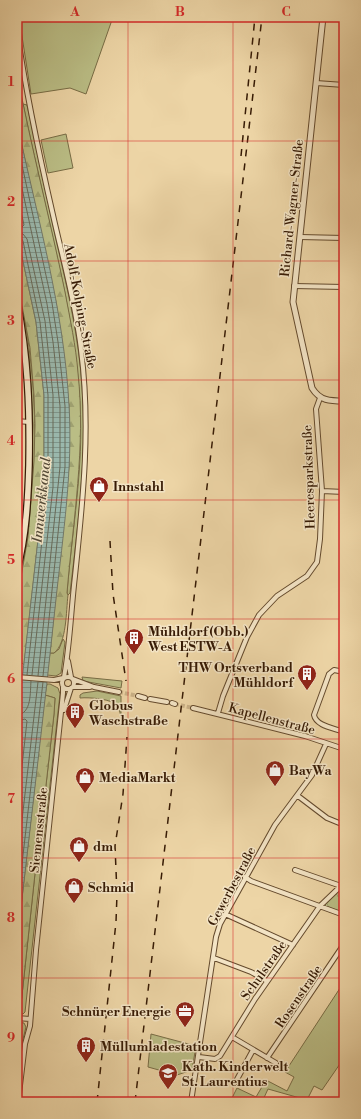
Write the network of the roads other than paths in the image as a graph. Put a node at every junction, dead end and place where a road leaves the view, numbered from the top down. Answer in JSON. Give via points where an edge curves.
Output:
{"nodes":[{"id":1,"x":323,"y":17,"type":"edge"},
{"id":2,"x":17,"y":31,"type":"edge"},
{"id":3,"x":316,"y":83,"type":"junction"},
{"id":4,"x":344,"y":85,"type":"edge"},
{"id":5,"x":300,"y":237,"type":"junction"},
{"id":6,"x":344,"y":238,"type":"edge"},
{"id":7,"x":294,"y":286,"type":"junction"},
{"id":8,"x":344,"y":287,"type":"edge"},
{"id":9,"x":17,"y":302,"type":"edge"},
{"id":10,"x":320,"y":398,"type":"junction"},
{"id":11,"x":344,"y":401,"type":"edge"},
{"id":12,"x":17,"y":422,"type":"edge"},
{"id":13,"x":29,"y":422,"type":"junction"},
{"id":14,"x":322,"y":491,"type":"junction"},
{"id":15,"x":344,"y":492,"type":"edge"},
{"id":16,"x":17,"y":570,"type":"edge"},
{"id":17,"x":67,"y":659,"type":"junction"},
{"id":18,"x":344,"y":672,"type":"edge"},
{"id":19,"x":18,"y":676,"type":"edge"},
{"id":20,"x":63,"y":678,"type":"junction"},
{"id":21,"x":72,"y":678,"type":"junction"},
{"id":22,"x":54,"y":680,"type":"junction"},
{"id":23,"x":62,"y":686,"type":"junction"},
{"id":24,"x":72,"y":687,"type":"junction"},
{"id":25,"x":94,"y":687,"type":"junction"},
{"id":26,"x":119,"y":692,"type":"tunnel mouth"},
{"id":27,"x":138,"y":696,"type":"tunnel mouth"},
{"id":28,"x":145,"y":698,"type":"dead end"},
{"id":29,"x":150,"y":699,"type":"dead end"},
{"id":30,"x":171,"y":703,"type":"tunnel mouth"},
{"id":31,"x":193,"y":708,"type":"tunnel mouth"},
{"id":32,"x":218,"y":713,"type":"junction"},
{"id":33,"x":60,"y":726,"type":"junction"},
{"id":34,"x":344,"y":732,"type":"edge"},
{"id":35,"x":326,"y":744,"type":"junction"},
{"id":36,"x":344,"y":749,"type":"edge"},
{"id":37,"x":298,"y":796,"type":"junction"},
{"id":38,"x":344,"y":825,"type":"edge"},
{"id":39,"x":295,"y":870,"type":"dead end"},
{"id":40,"x":245,"y":877,"type":"junction"},
{"id":41,"x":342,"y":884,"type":"edge"},
{"id":42,"x":320,"y":906,"type":"junction"},
{"id":43,"x":225,"y":914,"type":"junction"},
{"id":44,"x":344,"y":915,"type":"edge"},
{"id":45,"x":344,"y":944,"type":"edge"},
{"id":46,"x":293,"y":945,"type":"junction"},
{"id":47,"x":214,"y":958,"type":"junction"},
{"id":48,"x":267,"y":981,"type":"junction"},
{"id":49,"x":17,"y":1018,"type":"edge"},
{"id":50,"x":30,"y":1019,"type":"junction"},
{"id":51,"x":232,"y":1037,"type":"junction"},
{"id":52,"x":253,"y":1050,"type":"junction"},
{"id":53,"x":199,"y":1057,"type":"junction"},
{"id":54,"x":268,"y":1058,"type":"junction"},
{"id":55,"x":276,"y":1063,"type":"dead end"},
{"id":56,"x":235,"y":1083,"type":"dead end"},
{"id":57,"x":18,"y":1102,"type":"edge"},
{"id":58,"x":191,"y":1102,"type":"edge"}],
"edges":[{"from":1,"to":3,"type":"street","name":"Richard-Wagner-Straße"},
{"from":2,"to":17,"type":"street","name":"Adolf-Kolping-Straße","via":[[31,111],[77,324],[84,377],[84,484]]},
{"from":3,"to":4,"type":"street"},
{"from":3,"to":5,"type":"street","name":"Richard-Wagner-Straße"},
{"from":5,"to":6,"type":"street"},
{"from":5,"to":7,"type":"street","name":"Richard-Wagner-Straße"},
{"from":7,"to":8,"type":"street"},
{"from":7,"to":10,"type":"street","name":"Richard-Wagner-Straße","via":[[294,308],[309,377],[312,388]]},
{"from":9,"to":13,"type":"main road","via":[[27,360]]},
{"from":10,"to":11,"type":"street"},
{"from":10,"to":14,"type":"street","name":"Heeresparkstraße","via":[[316,409]]},
{"from":12,"to":13,"type":"street"},
{"from":13,"to":16,"type":"main road","via":[[28,496]]},
{"from":14,"to":15,"type":"street"},
{"from":14,"to":32,"type":"street","name":"Heeresparkstraße","via":[[317,562],[307,576],[277,596],[259,616],[247,637]]},
{"from":17,"to":20,"type":"street","name":"Adolf-Kolping-Straße"},
{"from":17,"to":21,"type":"street","name":"Adolf-Kolping-Straße"},
{"from":18,"to":34,"type":"street","via":[[334,670],[329,674],[314,714],[318,723]]},
{"from":19,"to":22,"type":"street"},
{"from":20,"to":21,"type":"street"},
{"from":20,"to":22,"type":"street"},
{"from":20,"to":23,"type":"street"},
{"from":21,"to":24,"type":"street"},
{"from":21,"to":25,"type":"street"},
{"from":22,"to":23,"type":"street"},
{"from":23,"to":24,"type":"street","via":[[66,689]]},
{"from":23,"to":33,"type":"street","name":"Siemensstraße"},
{"from":24,"to":25,"type":"street"},
{"from":24,"to":33,"type":"street","name":"Siemensstraße"},
{"from":25,"to":26,"type":"street"},
{"from":27,"to":28,"type":"street"},
{"from":29,"to":30,"type":"street"},
{"from":31,"to":32,"type":"street","name":"Kapellenstraße"},
{"from":32,"to":35,"type":"street","name":"Kapellenstraße"},
{"from":33,"to":50,"type":"street","name":"Siemensstraße"},
{"from":35,"to":36,"type":"street","name":"Kapellenstraße"},
{"from":35,"to":37,"type":"street","name":"Gewerbestraße","via":[[312,776]]},
{"from":37,"to":38,"type":"street","via":[[327,818]]},
{"from":37,"to":40,"type":"street","name":"Gewerbestraße","via":[[275,825]]},
{"from":39,"to":41,"type":"street"},
{"from":40,"to":42,"type":"street","via":[[251,882]]},
{"from":40,"to":43,"type":"street","name":"Gewerbestraße"},
{"from":41,"to":42,"type":"street","name":"Schulstraße"},
{"from":42,"to":44,"type":"street"},
{"from":42,"to":46,"type":"street","name":"Schulstraße"},
{"from":43,"to":46,"type":"street"},
{"from":43,"to":47,"type":"street","name":"Gewerbestraße","via":[[218,930]]},
{"from":45,"to":54,"type":"street","name":"Rosenstraße"},
{"from":46,"to":48,"type":"street","name":"Schulstraße"},
{"from":47,"to":48,"type":"street"},
{"from":47,"to":53,"type":"street","name":"Gewerbestraße"},
{"from":48,"to":51,"type":"street","name":"Schulstraße"},
{"from":49,"to":50,"type":"street"},
{"from":50,"to":57,"type":"street","name":"Siemensstraße"},
{"from":51,"to":52,"type":"street"},
{"from":51,"to":53,"type":"street","name":"Schulstraße","via":[[219,1058]]},
{"from":52,"to":54,"type":"street"},
{"from":52,"to":56,"type":"street"},
{"from":53,"to":58,"type":"street","name":"Gewerbestraße"},
{"from":54,"to":55,"type":"street"}]}
